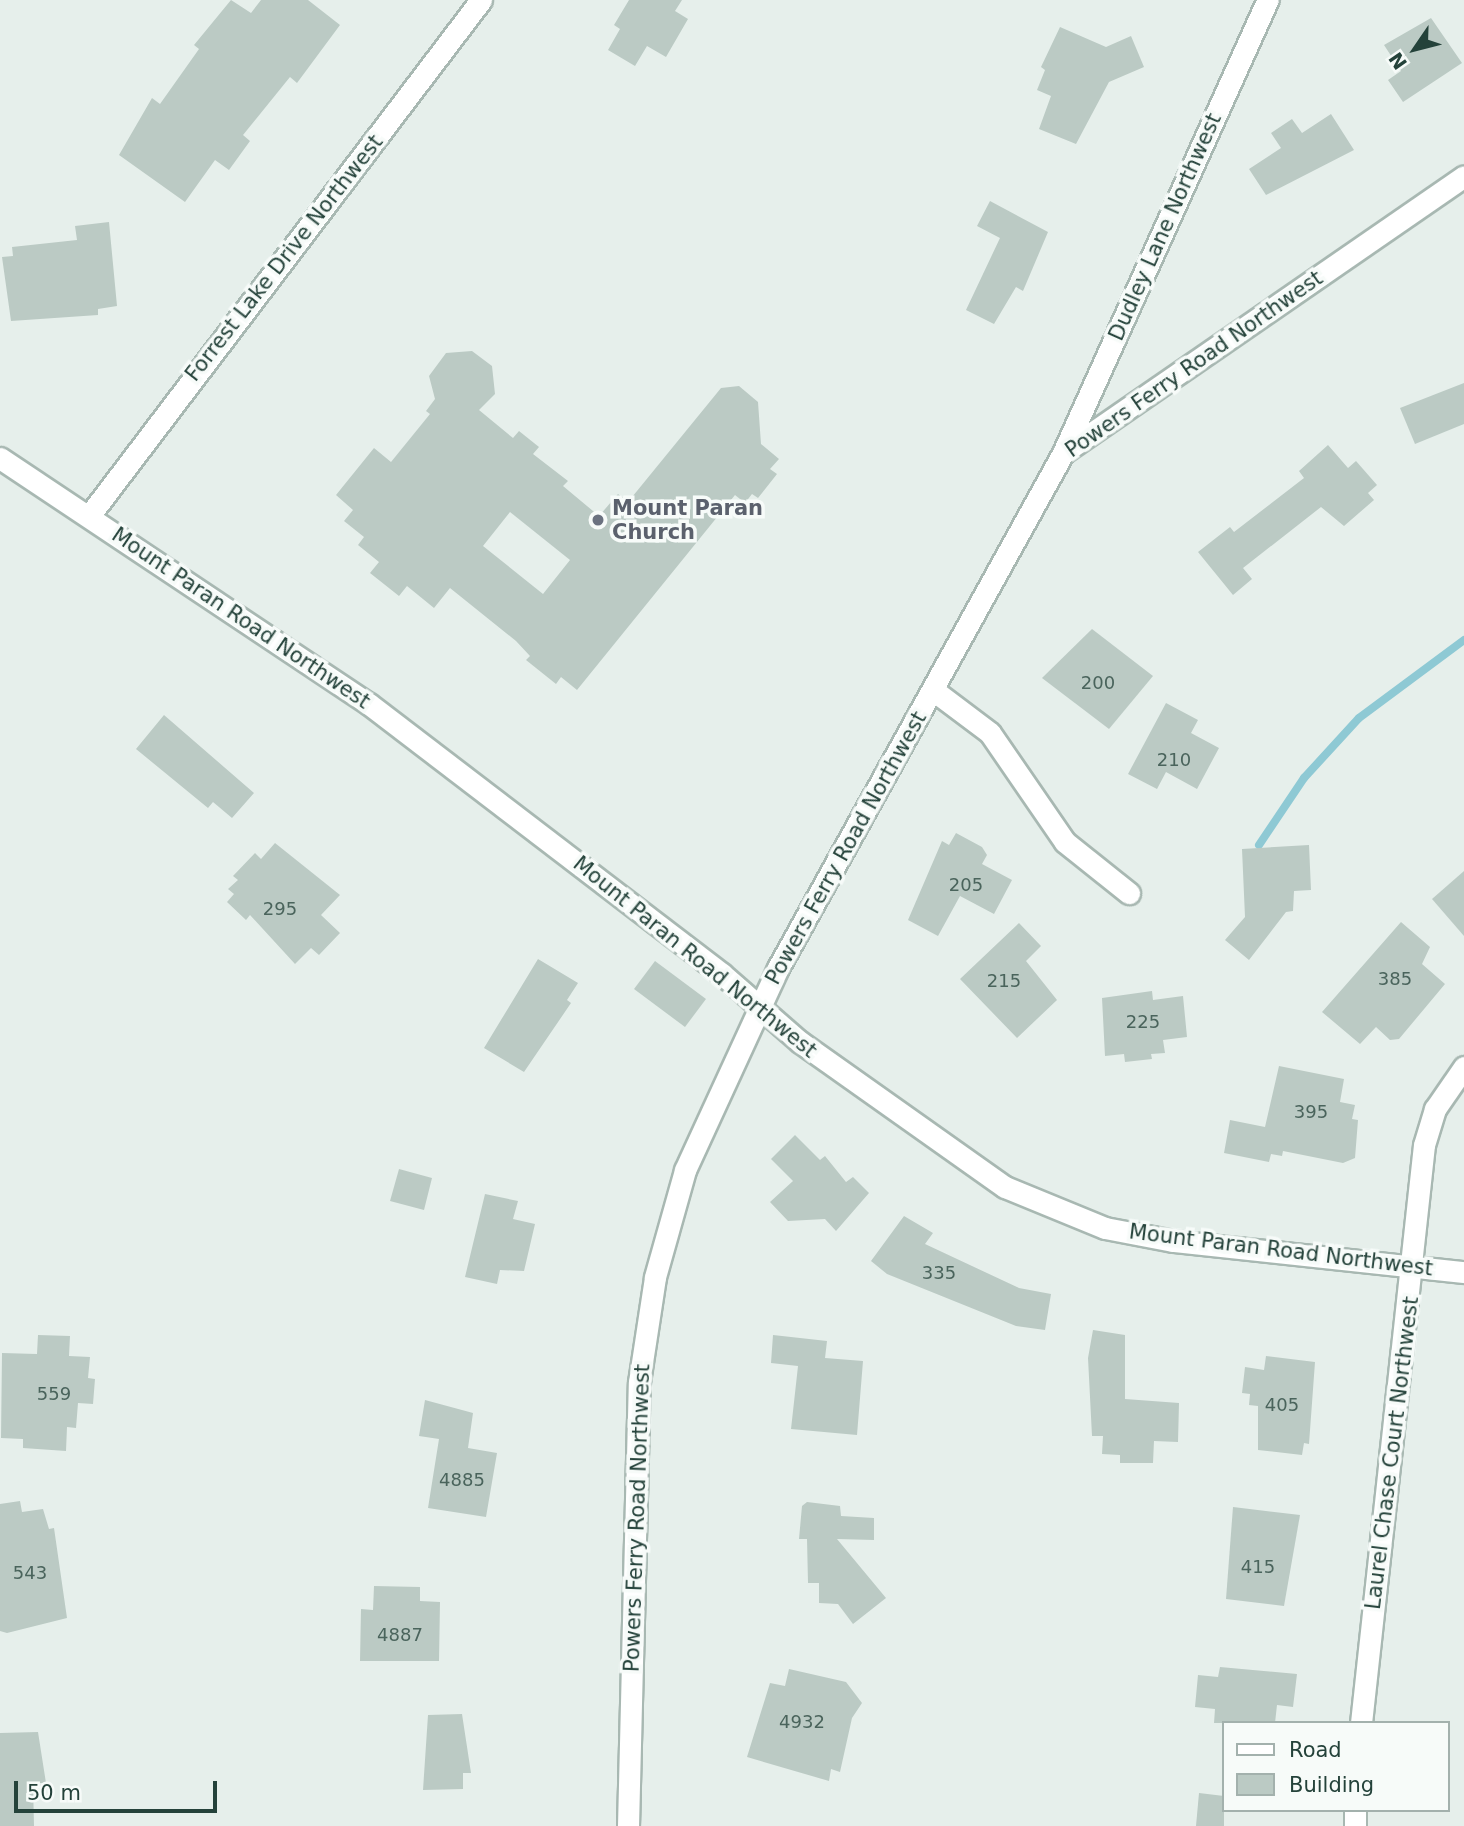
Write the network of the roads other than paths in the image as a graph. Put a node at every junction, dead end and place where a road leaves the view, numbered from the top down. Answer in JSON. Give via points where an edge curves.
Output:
{"nodes":[{"id":1,"x":481,"y":0,"type":"edge"},
{"id":2,"x":1268,"y":0,"type":"edge"},
{"id":3,"x":1464,"y":176,"type":"edge"},
{"id":4,"x":1063,"y":453,"type":"junction"},
{"id":5,"x":0,"y":458,"type":"edge"},
{"id":6,"x":89,"y":516,"type":"junction"},
{"id":7,"x":933,"y":690,"type":"junction"},
{"id":8,"x":1129,"y":893,"type":"dead end"},
{"id":9,"x":759,"y":1006,"type":"junction"},
{"id":10,"x":1464,"y":1068,"type":"edge"},
{"id":11,"x":1414,"y":1266,"type":"junction"},
{"id":12,"x":1464,"y":1272,"type":"edge"},
{"id":13,"x":1361,"y":1721,"type":"edge"},
{"id":14,"x":628,"y":1826,"type":"edge"}],
"edges":[{"from":1,"to":6,"type":"street","name":"Forrest Lake Drive Northwest"},
{"from":2,"to":4,"type":"street","name":"Dudley Lane Northwest"},
{"from":3,"to":4,"type":"street","name":"Powers Ferry Road Northwest"},
{"from":4,"to":7,"type":"street","name":"Powers Ferry Road Northwest"},
{"from":5,"to":6,"type":"street","name":"Mount Paran Road Northwest"},
{"from":6,"to":9,"type":"street","name":"Mount Paran Road Northwest","via":[[369,704]]},
{"from":7,"to":8,"type":"street","via":[[990,733],[1065,842]]},
{"from":7,"to":9,"type":"street","name":"Powers Ferry Road Northwest"},
{"from":9,"to":11,"type":"street","name":"Mount Paran Road Northwest","via":[[800,1042],[960,1158],[1054,1211],[1174,1241]]},
{"from":9,"to":14,"type":"street","name":"Powers Ferry Road Northwest","via":[[685,1170],[655,1277],[639,1382]]},
{"from":10,"to":11,"type":"street","name":"Laurel Chase Court Northwest","via":[[1440,1099],[1426,1133]]},
{"from":11,"to":12,"type":"street","name":"Mount Paran Road Northwest"},
{"from":11,"to":13,"type":"street","name":"Laurel Chase Court Northwest"}]}
